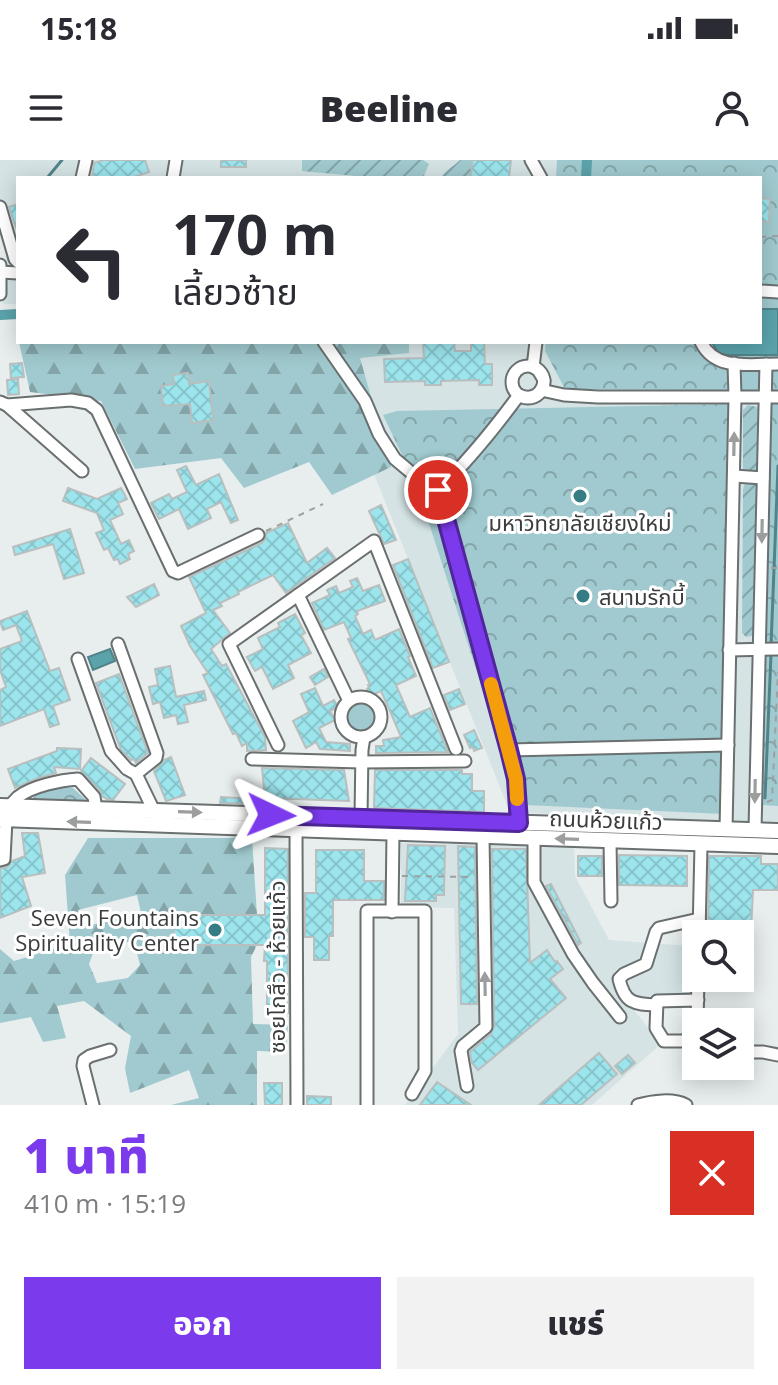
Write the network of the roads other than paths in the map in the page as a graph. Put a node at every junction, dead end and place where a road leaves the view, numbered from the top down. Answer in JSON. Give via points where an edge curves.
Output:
{"nodes":[{"id":1,"x":0,"y":208,"type":"edge"},
{"id":2,"x":16,"y":260,"type":"edge"},
{"id":3,"x":0,"y":265,"type":"edge"},
{"id":4,"x":0,"y":272,"type":"edge"},
{"id":5,"x":0,"y":294,"type":"edge"},
{"id":6,"x":325,"y":344,"type":"edge"},
{"id":7,"x":536,"y":344,"type":"edge"},
{"id":8,"x":702,"y":344,"type":"edge"},
{"id":9,"x":734,"y":363,"type":"junction"},
{"id":10,"x":772,"y":364,"type":"edge"},
{"id":11,"x":541,"y":390,"type":"junction"},
{"id":12,"x":735,"y":397,"type":"junction"},
{"id":13,"x":765,"y":397,"type":"junction"},
{"id":14,"x":778,"y":397,"type":"edge"},
{"id":15,"x":3,"y":404,"type":"edge"},
{"id":16,"x":82,"y":471,"type":"dead end"},
{"id":17,"x":734,"y":476,"type":"junction"},
{"id":18,"x":763,"y":478,"type":"junction"},
{"id":19,"x":438,"y":490,"type":"junction"},
{"id":20,"x":258,"y":535,"type":"road end"},
{"id":21,"x":298,"y":595,"type":"junction"},
{"id":22,"x":118,"y":644,"type":"dead end"},
{"id":23,"x":770,"y":649,"type":"edge"},
{"id":24,"x":729,"y":650,"type":"junction"},
{"id":25,"x":78,"y":659,"type":"dead end"},
{"id":26,"x":349,"y":701,"type":"junction"},
{"id":27,"x":364,"y":737,"type":"junction"},
{"id":28,"x":602,"y":744,"type":"dead end"},
{"id":29,"x":278,"y":745,"type":"dead end"},
{"id":30,"x":728,"y":745,"type":"junction"},
{"id":31,"x":456,"y":749,"type":"dead end"},
{"id":32,"x":509,"y":750,"type":"junction"},
{"id":33,"x":252,"y":759,"type":"dead end"},
{"id":34,"x":465,"y":761,"type":"dead end"},
{"id":35,"x":361,"y":762,"type":"junction"},
{"id":36,"x":136,"y":774,"type":"junction"},
{"id":37,"x":96,"y":809,"type":"junction"},
{"id":38,"x":154,"y":811,"type":"junction"},
{"id":39,"x":4,"y":813,"type":"edge"},
{"id":40,"x":361,"y":817,"type":"junction"},
{"id":41,"x":296,"y":823,"type":"junction"},
{"id":42,"x":519,"y":823,"type":"junction"},
{"id":43,"x":778,"y":831,"type":"edge"},
{"id":44,"x":393,"y":833,"type":"junction"},
{"id":45,"x":483,"y":836,"type":"junction"},
{"id":46,"x":726,"y":837,"type":"junction"},
{"id":47,"x":534,"y":838,"type":"junction"},
{"id":48,"x":754,"y":838,"type":"junction"},
{"id":49,"x":610,"y":841,"type":"junction"},
{"id":50,"x":701,"y":845,"type":"junction"},
{"id":51,"x":778,"y":846,"type":"edge"},
{"id":52,"x":0,"y":860,"type":"edge"},
{"id":53,"x":611,"y":901,"type":"dead end"},
{"id":54,"x":392,"y":912,"type":"junction"},
{"id":55,"x":699,"y":919,"type":"joint"},
{"id":56,"x":698,"y":992,"type":"edge"},
{"id":57,"x":698,"y":1000,"type":"junction"},
{"id":58,"x":657,"y":1005,"type":"junction"},
{"id":59,"x":698,"y":1008,"type":"edge"},
{"id":60,"x":620,"y":1017,"type":"dead end"},
{"id":61,"x":682,"y":1041,"type":"edge"},
{"id":62,"x":110,"y":1050,"type":"dead end"},
{"id":63,"x":754,"y":1052,"type":"edge"},
{"id":64,"x":778,"y":1055,"type":"edge"},
{"id":65,"x":467,"y":1086,"type":"dead end"},
{"id":66,"x":412,"y":1094,"type":"dead end"},
{"id":67,"x":93,"y":1105,"type":"edge"},
{"id":68,"x":297,"y":1105,"type":"edge"},
{"id":69,"x":367,"y":1105,"type":"edge"},
{"id":70,"x":638,"y":1105,"type":"edge"},
{"id":71,"x":686,"y":1105,"type":"edge"}],
"edges":[{"from":1,"to":2,"type":"street"},
{"from":3,"to":4,"type":"street"},
{"from":4,"to":5,"type":"street"},
{"from":6,"to":19,"type":"street","via":[[365,401],[395,459]]},
{"from":7,"to":11,"type":"street","via":[[532,366],[544,380]]},
{"from":8,"to":9,"type":"street","via":[[721,363]]},
{"from":9,"to":10,"type":"street"},
{"from":9,"to":12,"type":"street"},
{"from":10,"to":13,"type":"street"},
{"from":11,"to":12,"type":"street","via":[[598,397]]},
{"from":11,"to":19,"type":"street","via":[[528,398],[517,394],[489,437]]},
{"from":12,"to":13,"type":"street"},
{"from":17,"to":12,"type":"street","one_way":true},
{"from":13,"to":14,"type":"street"},
{"from":13,"to":18,"type":"street"},
{"from":15,"to":16,"type":"street"},
{"from":15,"to":20,"type":"street","via":[[71,400],[97,410],[173,571]]},
{"from":17,"to":18,"type":"street"},
{"from":17,"to":24,"type":"street"},
{"from":18,"to":23,"type":"street","one_way":true},
{"from":19,"to":32,"type":"street"},
{"from":21,"to":26,"type":"street"},
{"from":21,"to":29,"type":"street","via":[[229,644]]},
{"from":21,"to":31,"type":"street","via":[[374,541]]},
{"from":22,"to":36,"type":"street","via":[[157,753]]},
{"from":23,"to":24,"type":"street"},
{"from":23,"to":48,"type":"street","one_way":true},
{"from":24,"to":30,"type":"street"},
{"from":25,"to":36,"type":"street","via":[[111,751]]},
{"from":26,"to":27,"type":"street","via":[[342,710],[343,727]]},
{"from":26,"to":27,"type":"street","via":[[362,697],[378,706],[379,726]]},
{"from":27,"to":35,"type":"street"},
{"from":28,"to":32,"type":"street"},
{"from":30,"to":32,"type":"street"},
{"from":30,"to":46,"type":"street"},
{"from":32,"to":42,"type":"street"},
{"from":33,"to":35,"type":"street"},
{"from":34,"to":35,"type":"street"},
{"from":35,"to":40,"type":"street"},
{"from":36,"to":38,"type":"street"},
{"from":37,"to":38,"type":"main road","name":"ถนนห้วยแก้ว"},
{"from":37,"to":39,"type":"main road","name":"ถนนห้วยแก้ว"},
{"from":37,"to":39,"type":"street","via":[[94,797],[78,779],[26,793]]},
{"from":38,"to":41,"type":"main road","name":"ถนนห้วยแก้ว","one_way":true},
{"from":41,"to":39,"type":"main road","name":"ถนนห้วยแก้ว","one_way":true},
{"from":39,"to":52,"type":"street"},
{"from":40,"to":41,"type":"main road","name":"ถนนห้วยแก้ว"},
{"from":40,"to":42,"type":"main road","name":"ถนนห้วยแก้ว"},
{"from":41,"to":44,"type":"main road","name":"ถนนห้วยแก้ว"},
{"from":41,"to":68,"type":"street","name":"ซอยโกสึว - ห้วยแก้ว"},
{"from":42,"to":46,"type":"main road","name":"ถนนห้วยแก้ว"},
{"from":43,"to":48,"type":"main road","name":"ถนนห้วยแก้ว"},
{"from":44,"to":45,"type":"main road","name":"ถนนห้วยแก้ว"},
{"from":44,"to":54,"type":"street"},
{"from":45,"to":47,"type":"main road","name":"ถนนห้วยแก้ว"},
{"from":65,"to":45,"type":"street","one_way":true,"via":[[461,1051],[486,1027]]},
{"from":46,"to":48,"type":"main road","name":"ถนนห้วยแก้ว"},
{"from":46,"to":50,"type":"main road","name":"ถนนห้วยแก้ว"},
{"from":49,"to":47,"type":"main road","name":"ถนนห้วยแก้ว","one_way":true},
{"from":47,"to":60,"type":"street","via":[[534,882],[573,954]]},
{"from":48,"to":51,"type":"main road","name":"ถนนห้วยแก้ว"},
{"from":49,"to":50,"type":"main road","name":"ถนนห้วยแก้ว"},
{"from":49,"to":53,"type":"street"},
{"from":50,"to":55,"type":"street"},
{"from":54,"to":66,"type":"street","via":[[425,911],[425,1071]]},
{"from":54,"to":69,"type":"street","via":[[367,911]]},
{"from":55,"to":58,"type":"street","via":[[659,928],[648,961],[619,979],[631,1002]]},
{"from":56,"to":57,"type":"street"},
{"from":57,"to":58,"type":"street"},
{"from":57,"to":59,"type":"street"},
{"from":58,"to":61,"type":"street","via":[[656,1028],[664,1041]]},
{"from":62,"to":67,"type":"street","via":[[84,1060]]},
{"from":63,"to":64,"type":"street"},
{"from":70,"to":71,"type":"street"}]}
